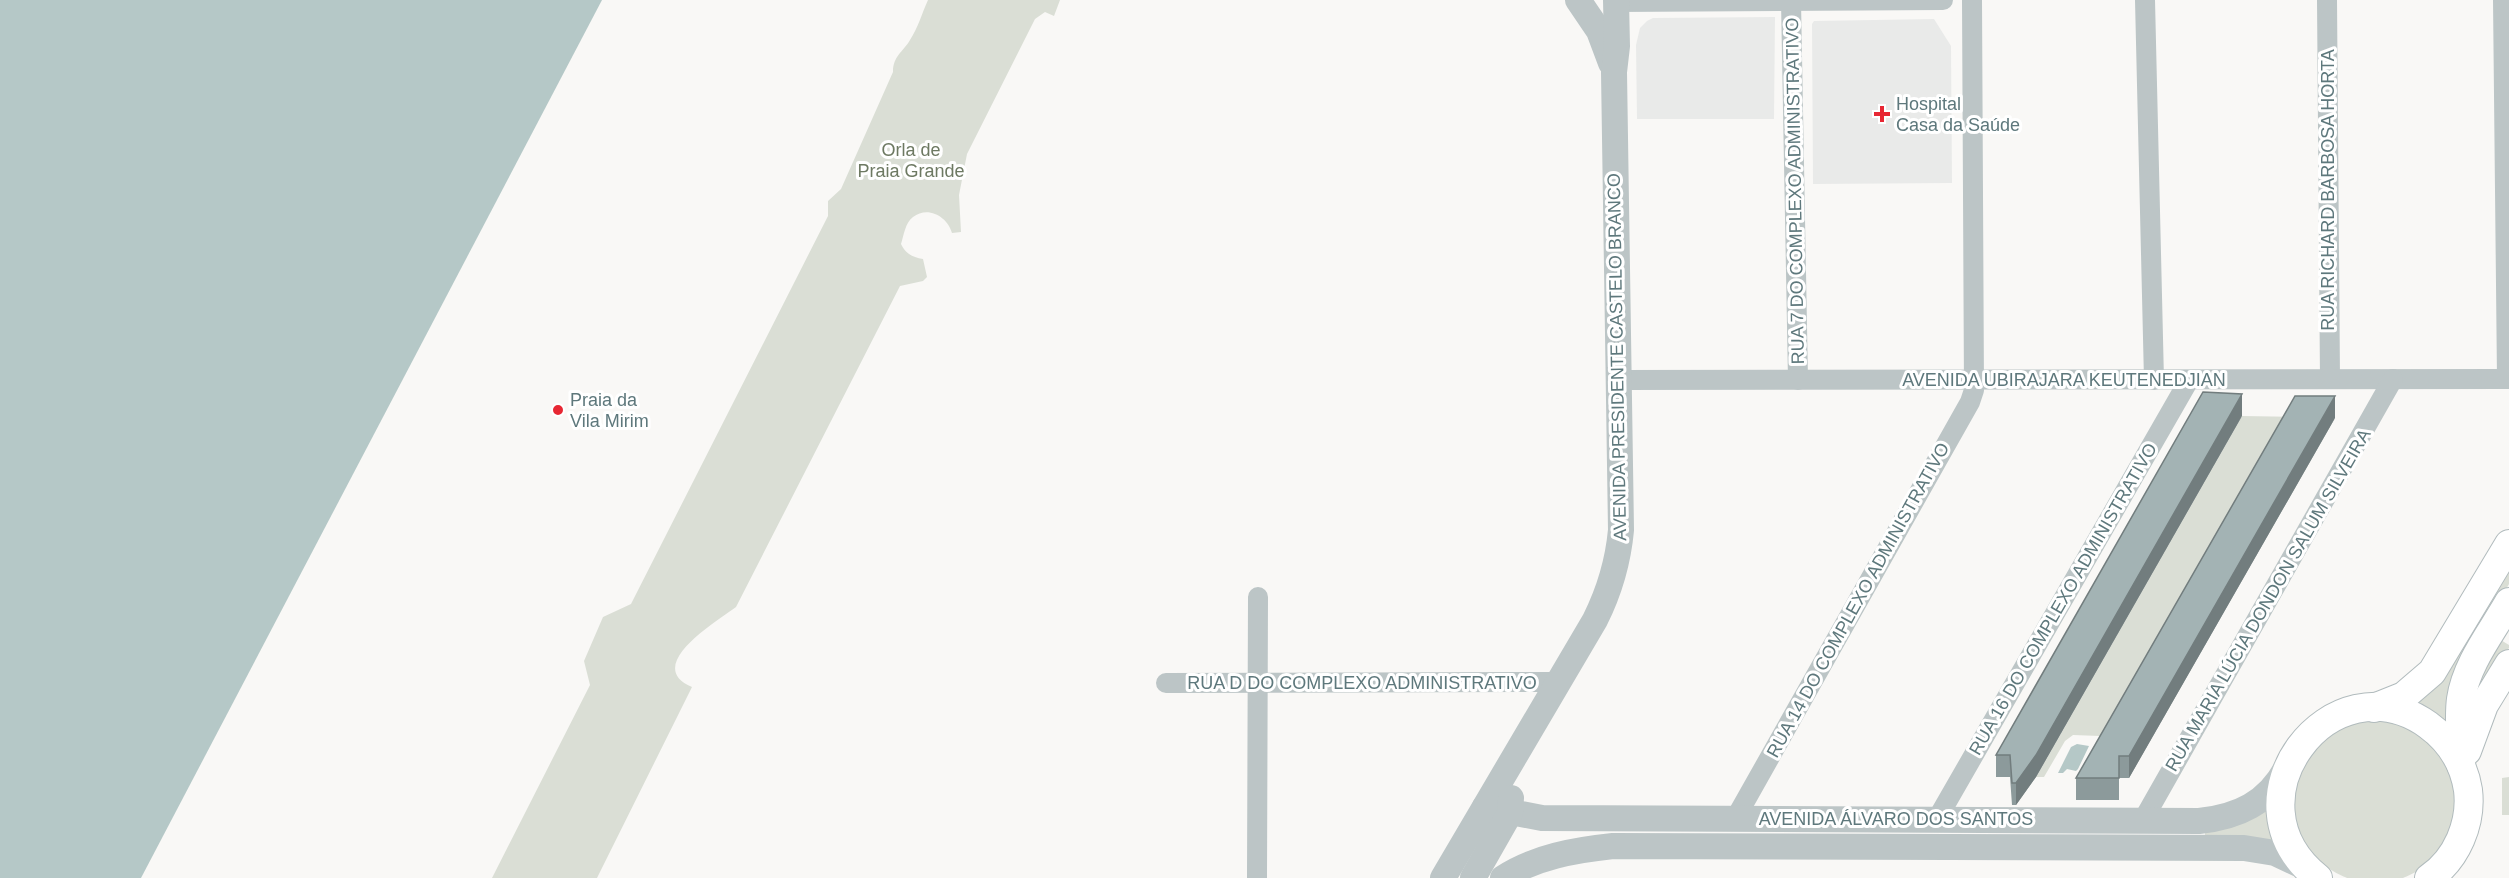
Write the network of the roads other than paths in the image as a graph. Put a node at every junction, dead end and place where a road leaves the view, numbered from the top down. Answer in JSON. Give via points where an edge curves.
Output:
{"nodes":[{"id":1,"x":1578,"y":0,"type":"edge"},
{"id":2,"x":1943,"y":0,"type":"edge"},
{"id":3,"x":1972,"y":0,"type":"edge"},
{"id":4,"x":2145,"y":0,"type":"edge"},
{"id":5,"x":2327,"y":0,"type":"edge"},
{"id":6,"x":2503,"y":0,"type":"edge"},
{"id":7,"x":1612,"y":1,"type":"edge"},
{"id":8,"x":1791,"y":1,"type":"edge"},
{"id":9,"x":1614,"y":72,"type":"junction"},
{"id":10,"x":1618,"y":380,"type":"junction"},
{"id":11,"x":1798,"y":380,"type":"junction"},
{"id":12,"x":1975,"y":380,"type":"junction"},
{"id":13,"x":2154,"y":380,"type":"junction"},
{"id":14,"x":2189,"y":380,"type":"junction"},
{"id":15,"x":2330,"y":380,"type":"junction"},
{"id":16,"x":2393,"y":380,"type":"junction"},
{"id":17,"x":2508,"y":380,"type":"edge"},
{"id":18,"x":2509,"y":544,"type":"edge"},
{"id":19,"x":1258,"y":597,"type":"dead end"},
{"id":20,"x":2509,"y":602,"type":"edge"},
{"id":21,"x":2509,"y":664,"type":"edge"},
{"id":22,"x":1558,"y":682,"type":"junction"},
{"id":23,"x":1166,"y":683,"type":"dead end"},
{"id":24,"x":1258,"y":684,"type":"junction"},
{"id":25,"x":2374,"y":708,"type":"junction"},
{"id":26,"x":1513,"y":759,"type":"junction"},
{"id":27,"x":2462,"y":766,"type":"junction"},
{"id":28,"x":2287,"y":767,"type":"junction"},
{"id":29,"x":1485,"y":807,"type":"junction"},
{"id":30,"x":1510,"y":813,"type":"junction"},
{"id":31,"x":1735,"y":819,"type":"junction"},
{"id":32,"x":1937,"y":819,"type":"junction"},
{"id":33,"x":2143,"y":820,"type":"junction"},
{"id":34,"x":1572,"y":852,"type":"junction"},
{"id":35,"x":2313,"y":873,"type":"edge"},
{"id":36,"x":1257,"y":878,"type":"edge"},
{"id":37,"x":1443,"y":878,"type":"edge"},
{"id":38,"x":1473,"y":878,"type":"edge"},
{"id":39,"x":1503,"y":878,"type":"edge"},
{"id":40,"x":1541,"y":878,"type":"edge"},
{"id":41,"x":2429,"y":878,"type":"edge"}],
"edges":[{"from":1,"to":9,"type":"street","name":"AVENIDA PRESIDENTE CASTELO BRANCO","via":[[1603,38]]},
{"from":2,"to":8,"type":"street"},
{"from":3,"to":12,"type":"street","name":"RUA 14 DO COMPLEXO ADMINISTRATIVO"},
{"from":4,"to":13,"type":"street"},
{"from":5,"to":15,"type":"street","name":"RUA RICHARD BARBOSA HORTA"},
{"from":6,"to":17,"type":"street"},
{"from":7,"to":8,"type":"street"},
{"from":7,"to":9,"type":"street","name":"AVENIDA PRESIDENTE CASTELO BRANCO","via":[[1617,46]]},
{"from":8,"to":11,"type":"street","name":"RUA 7 DO COMPLEXO ADMINISTRATIVO"},
{"from":9,"to":10,"type":"street","name":"AVENIDA PRESIDENTE CASTELO BRANCO"},
{"from":10,"to":11,"type":"street","name":"AVENIDA UBIRAJARA KEUTENEDJIAN"},
{"from":10,"to":22,"type":"street","name":"AVENIDA PRESIDENTE CASTELO BRANCO","via":[[1621,530],[1617,560],[1605,599]]},
{"from":11,"to":12,"type":"street","name":"AVENIDA UBIRAJARA KEUTENEDJIAN"},
{"from":12,"to":13,"type":"street","name":"AVENIDA UBIRAJARA KEUTENEDJIAN"},
{"from":12,"to":31,"type":"street","name":"RUA 14 DO COMPLEXO ADMINISTRATIVO","via":[[1970,402]]},
{"from":13,"to":14,"type":"street","name":"AVENIDA UBIRAJARA KEUTENEDJIAN"},
{"from":14,"to":15,"type":"street","name":"AVENIDA UBIRAJARA KEUTENEDJIAN"},
{"from":14,"to":32,"type":"street","name":"RUA 16 DO COMPLEXO ADMINISTRATIVO"},
{"from":15,"to":16,"type":"street","name":"AVENIDA UBIRAJARA KEUTENEDJIAN"},
{"from":16,"to":17,"type":"street","name":"AVENIDA UBIRAJARA KEUTENEDJIAN"},
{"from":16,"to":33,"type":"street","name":"RUA MARIA LÚCIA DONDON SALUM SILVEIRA"},
{"from":18,"to":25,"type":"main road","via":[[2432,672],[2404,696]]},
{"from":19,"to":24,"type":"street"},
{"from":20,"to":27,"type":"main road","via":[[2474,661],[2463,690]]},
{"from":21,"to":27,"type":"main road","via":[[2484,705]]},
{"from":22,"to":24,"type":"street","name":"RUA D DO COMPLEXO ADMINISTRATIVO"},
{"from":22,"to":26,"type":"street","name":"AVENIDA PRESIDENTE CASTELO BRANCO"},
{"from":23,"to":24,"type":"street","name":"RUA D DO COMPLEXO ADMINISTRATIVO"},
{"from":24,"to":36,"type":"street"},
{"from":25,"to":27,"type":"main road","via":[[2401,712],[2426,723],[2446,741]]},
{"from":25,"to":28,"type":"main road","via":[[2328,720],[2304,740]]},
{"from":26,"to":29,"type":"street","name":"AVENIDA PRESIDENTE CASTELO BRANCO"},
{"from":26,"to":30,"type":"street","name":"AVENIDA PRESIDENTE CASTELO BRANCO"},
{"from":27,"to":41,"type":"main road","via":[[2468,795],[2463,833],[2451,856]]},
{"from":28,"to":33,"type":"street","name":"AVENIDA ÁLVARO DOS SANTOS","via":[[2271,792],[2236,814],[2199,821]]},
{"from":28,"to":35,"type":"main road","via":[[2282,785],[2282,822],[2296,855]]},
{"from":29,"to":30,"type":"street","name":"AVENIDA ÁLVARO DOS SANTOS"},
{"from":29,"to":37,"type":"street","name":"AVENIDA PRESIDENTE CASTELO BRANCO"},
{"from":30,"to":31,"type":"street","name":"AVENIDA ÁLVARO DOS SANTOS","via":[[1542,818]]},
{"from":30,"to":38,"type":"street","name":"AVENIDA PRESIDENTE CASTELO BRANCO"},
{"from":31,"to":32,"type":"street","name":"AVENIDA ÁLVARO DOS SANTOS"},
{"from":32,"to":33,"type":"street","name":"AVENIDA ÁLVARO DOS SANTOS"},
{"from":34,"to":35,"type":"street","name":"AVENIDA ÁLVARO DOS SANTOS","via":[[1613,846],[2244,848],[2275,853]]},
{"from":34,"to":39,"type":"street","name":"AVENIDA ÁLVARO DOS SANTOS","via":[[1531,864]]},
{"from":34,"to":40,"type":"street"}]}
